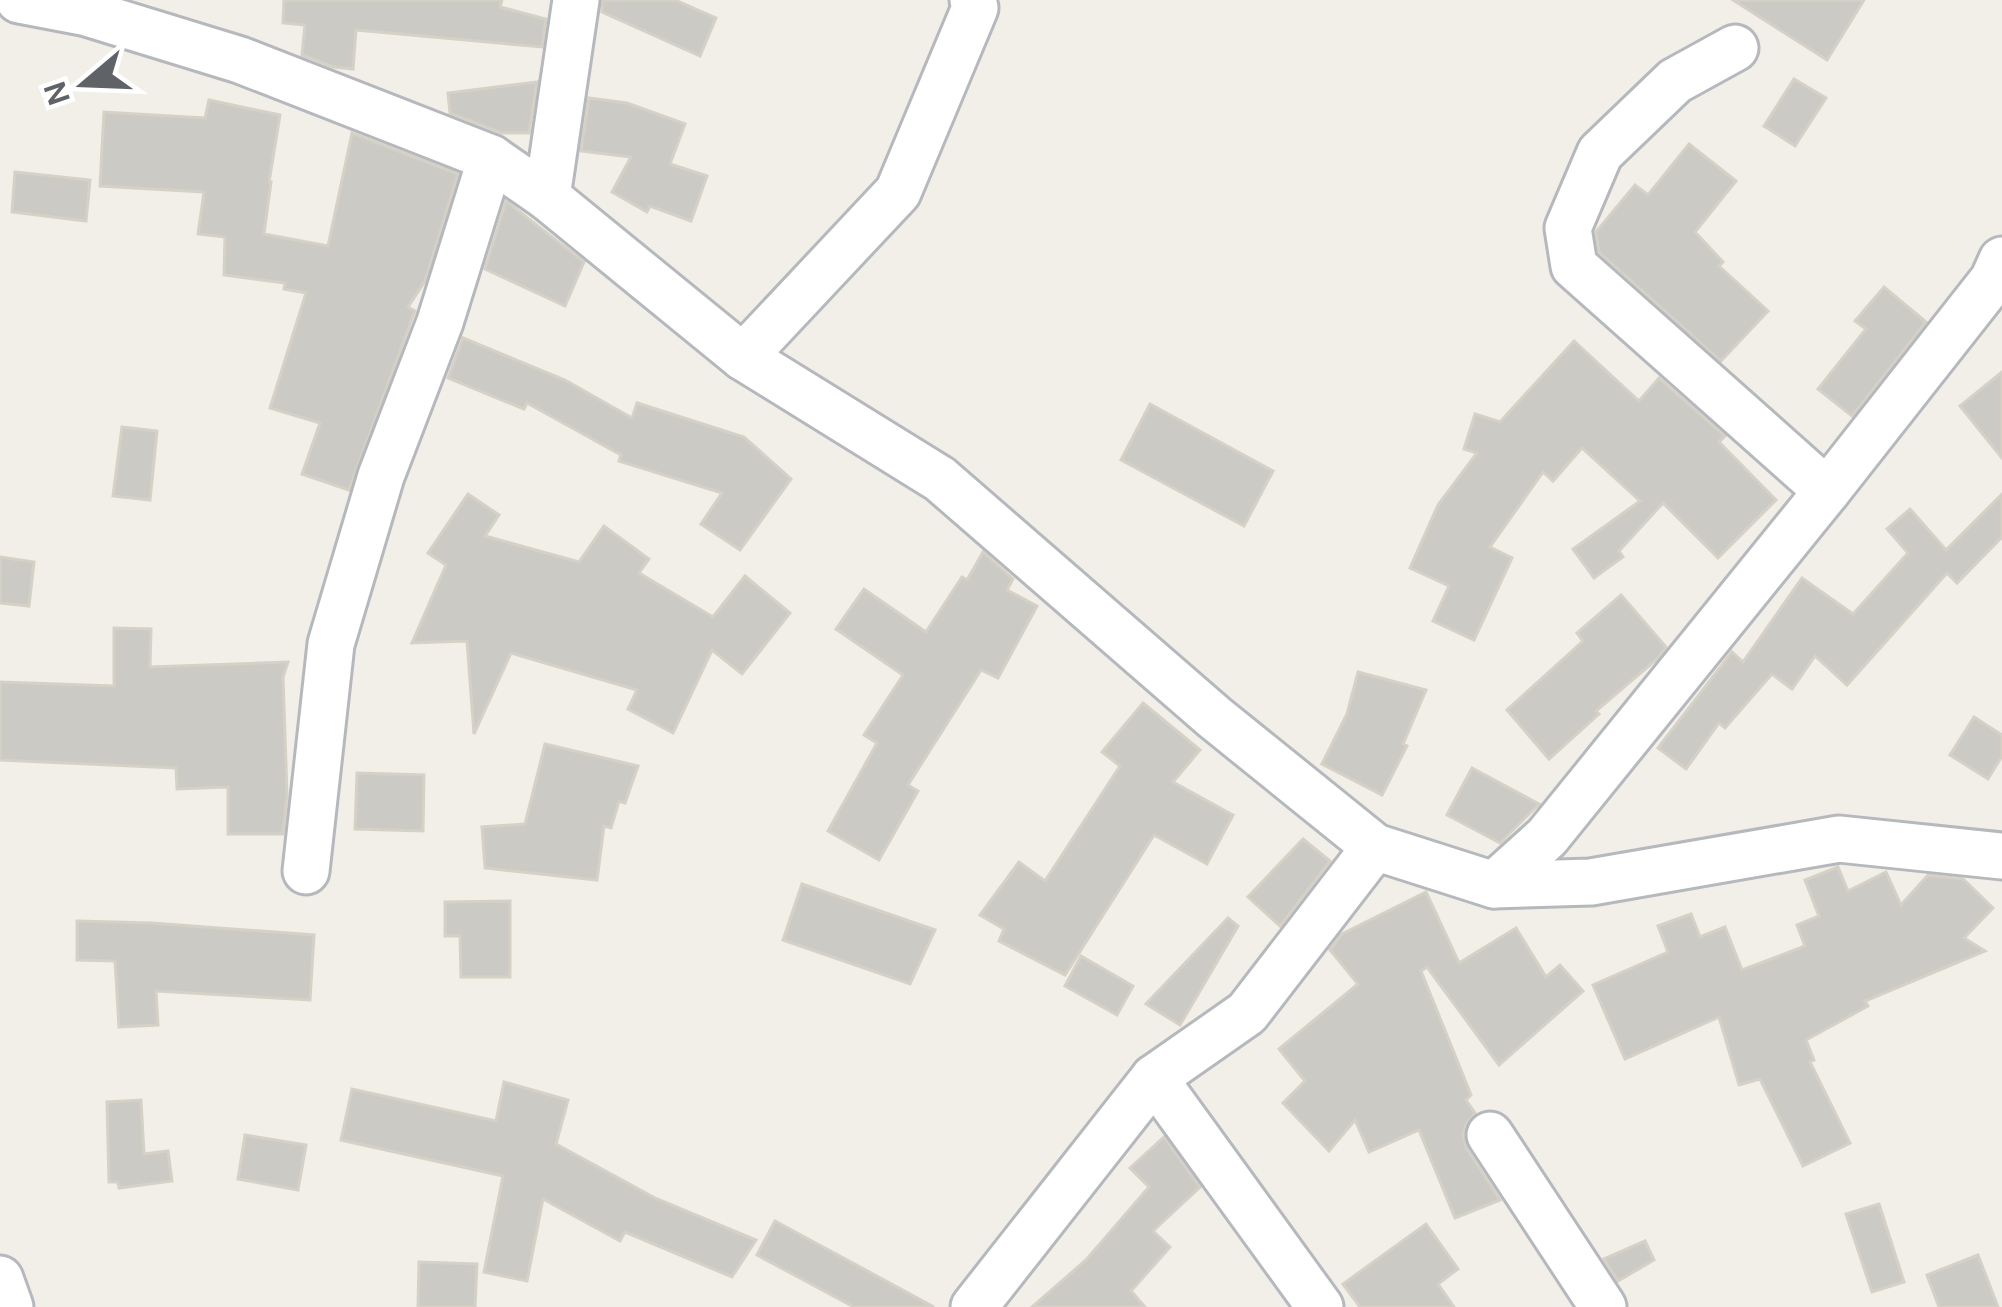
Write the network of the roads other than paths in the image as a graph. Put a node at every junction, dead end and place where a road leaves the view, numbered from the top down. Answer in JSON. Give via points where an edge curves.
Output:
{"nodes":[{"id":1,"x":20,"y":0,"type":"edge"},
{"id":2,"x":576,"y":0,"type":"edge"},
{"id":3,"x":973,"y":0,"type":"edge"},
{"id":4,"x":1735,"y":48,"type":"dead end"},
{"id":5,"x":491,"y":158,"type":"junction"},
{"id":6,"x":548,"y":197,"type":"junction"},
{"id":7,"x":2002,"y":260,"type":"edge"},
{"id":8,"x":743,"y":357,"type":"junction"},
{"id":9,"x":1827,"y":490,"type":"junction"},
{"id":10,"x":1375,"y":848,"type":"junction"},
{"id":11,"x":2002,"y":856,"type":"edge"},
{"id":12,"x":306,"y":871,"type":"dead end"},
{"id":13,"x":1494,"y":885,"type":"junction"},
{"id":14,"x":1154,"y":1078,"type":"junction"},
{"id":15,"x":1490,"y":1136,"type":"dead end"},
{"id":16,"x":0,"y":1279,"type":"edge"},
{"id":17,"x":10,"y":1307,"type":"edge"},
{"id":18,"x":974,"y":1307,"type":"edge"},
{"id":19,"x":1320,"y":1307,"type":"edge"},
{"id":20,"x":1603,"y":1307,"type":"edge"}],
"edges":[{"from":1,"to":5,"type":"street","via":[[240,60]]},
{"from":2,"to":6,"type":"street"},
{"from":3,"to":8,"type":"street","via":[[898,192]]},
{"from":4,"to":9,"type":"street","via":[[1675,81],[1600,153],[1568,228],[1574,266]]},
{"from":5,"to":6,"type":"street"},
{"from":5,"to":12,"type":"street","via":[[331,644]]},
{"from":6,"to":8,"type":"street"},
{"from":7,"to":9,"type":"street"},
{"from":8,"to":10,"type":"street","via":[[940,479]]},
{"from":9,"to":13,"type":"street","via":[[1546,837]]},
{"from":10,"to":13,"type":"street"},
{"from":10,"to":14,"type":"street","via":[[1247,1013]]},
{"from":11,"to":13,"type":"street","via":[[1839,839],[1591,883]]},
{"from":14,"to":18,"type":"street"},
{"from":14,"to":19,"type":"street"},
{"from":15,"to":20,"type":"street"},
{"from":16,"to":17,"type":"street"}]}
